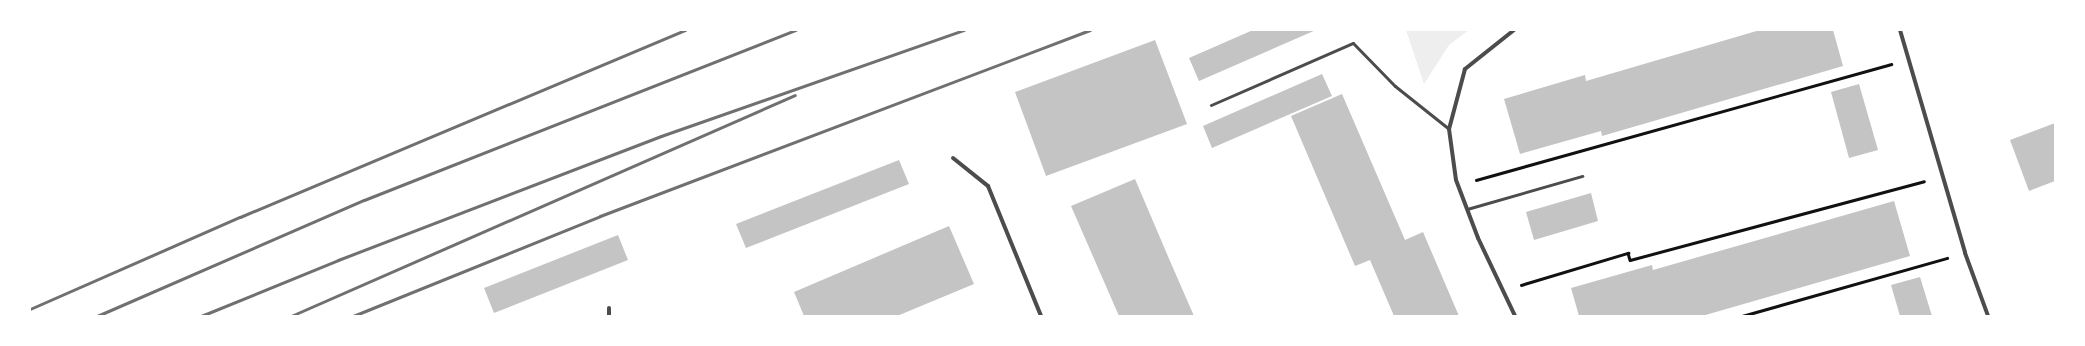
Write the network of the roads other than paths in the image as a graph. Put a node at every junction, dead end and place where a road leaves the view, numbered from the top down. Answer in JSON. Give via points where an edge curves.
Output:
{"nodes":[{"id":1,"x":1514,"y":30,"type":"edge"},
{"id":2,"x":1900,"y":30,"type":"edge"},
{"id":3,"x":1211,"y":105,"type":"dead end"},
{"id":4,"x":1449,"y":129,"type":"junction"},
{"id":5,"x":953,"y":158,"type":"dead end"},
{"id":6,"x":1582,"y":176,"type":"dead end"},
{"id":7,"x":1467,"y":209,"type":"junction"},
{"id":8,"x":609,"y":308,"type":"dead end"},
{"id":9,"x":609,"y":316,"type":"edge"},
{"id":10,"x":1041,"y":316,"type":"edge"},
{"id":11,"x":1515,"y":316,"type":"edge"},
{"id":12,"x":1988,"y":316,"type":"edge"}],
"edges":[{"from":1,"to":4,"type":"street","via":[[1465,69]]},
{"from":2,"to":12,"type":"street","via":[[1965,253]]},
{"from":3,"to":4,"type":"lane","via":[[1353,43],[1395,86]]},
{"from":4,"to":7,"type":"street","via":[[1458,185]]},
{"from":5,"to":10,"type":"street","via":[[988,186]]},
{"from":6,"to":7,"type":"lane"},
{"from":7,"to":11,"type":"street"},
{"from":8,"to":9,"type":"street"}]}
